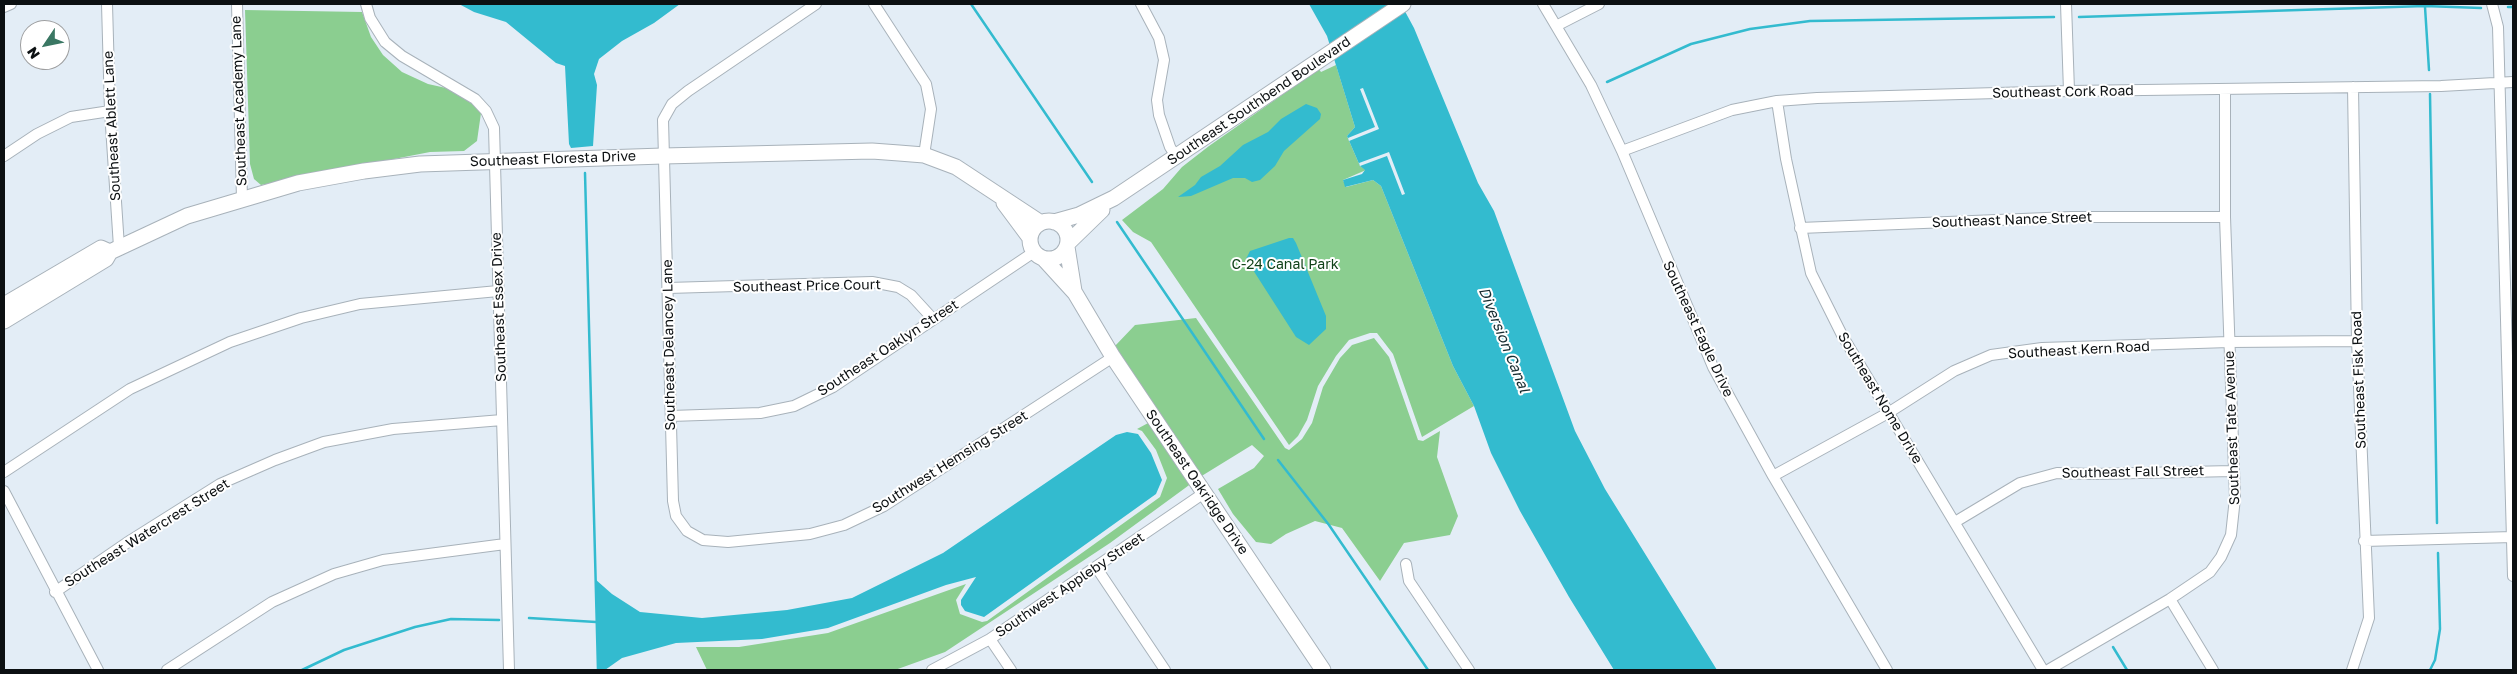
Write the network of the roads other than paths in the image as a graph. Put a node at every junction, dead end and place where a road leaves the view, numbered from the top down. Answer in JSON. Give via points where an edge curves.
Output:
{"nodes":[{"id":1,"x":11,"y":4,"type":"edge"},
{"id":2,"x":107,"y":4,"type":"edge"},
{"id":3,"x":237,"y":4,"type":"edge"},
{"id":4,"x":366,"y":4,"type":"edge"},
{"id":5,"x":816,"y":4,"type":"edge"},
{"id":6,"x":874,"y":4,"type":"edge"},
{"id":7,"x":1141,"y":4,"type":"edge"},
{"id":8,"x":1403,"y":4,"type":"edge"},
{"id":9,"x":1543,"y":4,"type":"edge"},
{"id":10,"x":1599,"y":4,"type":"edge"},
{"id":11,"x":2066,"y":4,"type":"edge"},
{"id":12,"x":2492,"y":4,"type":"edge"},
{"id":13,"x":4,"y":8,"type":"edge"},
{"id":14,"x":1556,"y":26,"type":"junction"},
{"id":15,"x":2513,"y":82,"type":"edge"},
{"id":16,"x":2499,"y":83,"type":"junction"},
{"id":17,"x":2353,"y":87,"type":"junction"},
{"id":18,"x":2225,"y":89,"type":"junction"},
{"id":19,"x":2069,"y":91,"type":"junction"},
{"id":20,"x":1777,"y":101,"type":"junction"},
{"id":21,"x":110,"y":111,"type":"junction"},
{"id":22,"x":1622,"y":151,"type":"junction"},
{"id":23,"x":4,"y":156,"type":"edge"},
{"id":24,"x":663,"y":156,"type":"junction"},
{"id":25,"x":924,"y":156,"type":"junction"},
{"id":26,"x":1176,"y":157,"type":"junction"},
{"id":27,"x":494,"y":160,"type":"junction"},
{"id":28,"x":999,"y":196,"type":"junction"},
{"id":29,"x":242,"y":198,"type":"junction"},
{"id":30,"x":1114,"y":198,"type":"junction"},
{"id":31,"x":2225,"y":217,"type":"junction"},
{"id":32,"x":1048,"y":222,"type":"junction"},
{"id":33,"x":1800,"y":228,"type":"junction"},
{"id":34,"x":1068,"y":245,"type":"junction"},
{"id":35,"x":115,"y":249,"type":"junction"},
{"id":36,"x":1036,"y":250,"type":"junction"},
{"id":37,"x":668,"y":288,"type":"junction"},
{"id":38,"x":498,"y":292,"type":"junction"},
{"id":39,"x":1075,"y":293,"type":"junction"},
{"id":40,"x":4,"y":305,"type":"edge"},
{"id":41,"x":933,"y":319,"type":"junction"},
{"id":42,"x":4,"y":321,"type":"edge"},
{"id":43,"x":2357,"y":341,"type":"junction"},
{"id":44,"x":2229,"y":342,"type":"junction"},
{"id":45,"x":1113,"y":357,"type":"junction"},
{"id":46,"x":1888,"y":413,"type":"junction"},
{"id":47,"x":671,"y":416,"type":"junction"},
{"id":48,"x":502,"y":420,"type":"junction"},
{"id":49,"x":2233,"y":471,"type":"junction"},
{"id":50,"x":4,"y":472,"type":"edge"},
{"id":51,"x":1774,"y":476,"type":"junction"},
{"id":52,"x":4,"y":491,"type":"edge"},
{"id":53,"x":1204,"y":492,"type":"junction"},
{"id":54,"x":1955,"y":522,"type":"junction"},
{"id":55,"x":687,"y":531,"type":"joint"},
{"id":56,"x":2513,"y":538,"type":"edge"},
{"id":57,"x":2364,"y":540,"type":"junction"},
{"id":58,"x":505,"y":544,"type":"junction"},
{"id":59,"x":1406,"y":564,"type":"dead end"},
{"id":60,"x":1096,"y":567,"type":"junction"},
{"id":61,"x":2513,"y":576,"type":"edge"},
{"id":62,"x":55,"y":592,"type":"junction"},
{"id":63,"x":2170,"y":599,"type":"junction"},
{"id":64,"x":990,"y":639,"type":"junction"},
{"id":65,"x":98,"y":670,"type":"edge"},
{"id":66,"x":166,"y":670,"type":"edge"},
{"id":67,"x":509,"y":670,"type":"edge"},
{"id":68,"x":932,"y":670,"type":"edge"},
{"id":69,"x":1010,"y":670,"type":"edge"},
{"id":70,"x":1165,"y":670,"type":"edge"},
{"id":71,"x":1324,"y":670,"type":"edge"},
{"id":72,"x":1469,"y":670,"type":"edge"},
{"id":73,"x":1887,"y":670,"type":"edge"},
{"id":74,"x":2043,"y":670,"type":"edge"},
{"id":75,"x":2048,"y":670,"type":"edge"},
{"id":76,"x":2213,"y":670,"type":"edge"},
{"id":77,"x":2352,"y":670,"type":"edge"}],
"edges":[{"from":1,"to":13,"type":"street"},
{"from":2,"to":21,"type":"street","name":"Southeast Ablett Lane"},
{"from":3,"to":29,"type":"street","name":"Southeast Academy Lane"},
{"from":4,"to":27,"type":"street","name":"Southeast Essex Drive","via":[[370,18],[385,42],[402,56],[475,99],[486,111],[494,128]]},
{"from":5,"to":24,"type":"street","name":"Southeast Delancey Lane","via":[[672,104],[663,120]]},
{"from":6,"to":25,"type":"street","via":[[926,84],[931,108]]},
{"from":7,"to":26,"type":"street","via":[[1159,38],[1164,60],[1157,100],[1159,115]]},
{"from":8,"to":26,"type":"street","name":"Southeast Southbend Boulevard"},
{"from":9,"to":14,"type":"street","name":"Southeast Eagle Drive"},
{"from":10,"to":14,"type":"street"},
{"from":11,"to":19,"type":"street"},
{"from":12,"to":16,"type":"street","via":[[2498,26]]},
{"from":14,"to":22,"type":"street","name":"Southeast Eagle Drive","via":[[1591,85]]},
{"from":15,"to":16,"type":"street","name":"Southeast Cork Road"},
{"from":16,"to":17,"type":"street","name":"Southeast Cork Road"},
{"from":16,"to":56,"type":"street"},
{"from":17,"to":18,"type":"street","name":"Southeast Cork Road"},
{"from":17,"to":43,"type":"street","name":"Southeast Fisk Road"},
{"from":18,"to":19,"type":"street","name":"Southeast Cork Road"},
{"from":18,"to":31,"type":"street","name":"Southeast Tate Avenue"},
{"from":19,"to":20,"type":"street","name":"Southeast Cork Road"},
{"from":20,"to":22,"type":"street","name":"Southeast Cork Road","via":[[1715,116]]},
{"from":20,"to":33,"type":"street","name":"Southeast Nome Drive"},
{"from":21,"to":23,"type":"street","via":[[71,117]]},
{"from":21,"to":35,"type":"street","name":"Southeast Ablett Lane"},
{"from":22,"to":51,"type":"street","name":"Southeast Eagle Drive","via":[[1713,366]]},
{"from":24,"to":25,"type":"street","name":"Southeast Floresta Drive","via":[[872,151]]},
{"from":24,"to":27,"type":"street","name":"Southeast Floresta Drive"},
{"from":24,"to":37,"type":"street","name":"Southeast Delancey Lane"},
{"from":25,"to":28,"type":"street","name":"Southeast Floresta Drive","via":[[956,167]]},
{"from":26,"to":30,"type":"street","name":"Southeast Southbend Boulevard"},
{"from":27,"to":29,"type":"street","name":"Southeast Floresta Drive","via":[[364,170]]},
{"from":27,"to":38,"type":"street","name":"Southeast Essex Drive"},
{"from":28,"to":32,"type":"street","name":"Southeast Floresta Drive"},
{"from":28,"to":36,"type":"street","name":"Southeast Floresta Drive"},
{"from":29,"to":35,"type":"street","name":"Southeast Floresta Drive","via":[[187,216]]},
{"from":30,"to":32,"type":"street","name":"Southeast Southbend Boulevard","via":[[1079,215]]},
{"from":30,"to":34,"type":"street","name":"Southeast Southbend Boulevard"},
{"from":31,"to":33,"type":"street","name":"Southeast Nance Street","via":[[2071,217]]},
{"from":31,"to":44,"type":"street","name":"Southeast Tate Avenue"},
{"from":32,"to":34,"type":"street","via":[[1066,232]]},
{"from":32,"to":36,"type":"street","via":[[1032,232]]},
{"from":33,"to":46,"type":"street","name":"Southeast Nome Drive","via":[[1811,273],[1842,335]]},
{"from":34,"to":36,"type":"street","via":[[1060,256]]},
{"from":34,"to":39,"type":"street","name":"Southeast Oakridge Drive"},
{"from":35,"to":40,"type":"street","name":"Southeast Floresta Drive","via":[[102,248]]},
{"from":35,"to":42,"type":"street","name":"Southeast Floresta Drive","via":[[106,260]]},
{"from":36,"to":39,"type":"street","name":"Southeast Oakridge Drive"},
{"from":36,"to":41,"type":"street","name":"Southeast Oaklyn Street"},
{"from":37,"to":41,"type":"street","name":"Southeast Price Court","via":[[872,282],[898,287],[911,295]]},
{"from":37,"to":47,"type":"street","name":"Southeast Delancey Lane"},
{"from":38,"to":48,"type":"street","name":"Southeast Essex Drive"},
{"from":38,"to":50,"type":"street","via":[[360,304],[301,318],[230,342],[130,389]]},
{"from":39,"to":45,"type":"street","name":"Southeast Oakridge Drive"},
{"from":41,"to":47,"type":"street","name":"Southeast Oaklyn Street","via":[[833,387],[794,406],[760,413]]},
{"from":43,"to":44,"type":"street","name":"Southeast Kern Road"},
{"from":43,"to":57,"type":"street","name":"Southeast Fisk Road"},
{"from":44,"to":46,"type":"street","name":"Southeast Kern Road","via":[[2042,348],[1991,355],[1954,371]]},
{"from":44,"to":49,"type":"street","name":"Southeast Tate Avenue"},
{"from":45,"to":53,"type":"street","name":"Southeast Oakridge Drive"},
{"from":45,"to":55,"type":"street","name":"Southwest Hemsing Street","via":[[884,506],[844,525],[810,534],[728,542],[702,540]]},
{"from":46,"to":51,"type":"street","name":"Southeast Kern Road"},
{"from":46,"to":54,"type":"street","name":"Southeast Nome Drive"},
{"from":47,"to":55,"type":"street","name":"Southeast Delancey Lane","via":[[673,501],[676,516]]},
{"from":48,"to":58,"type":"street","name":"Southeast Essex Drive"},
{"from":48,"to":62,"type":"street","name":"Southeast Watercrest Street","via":[[394,429],[324,442],[275,460],[220,484]]},
{"from":49,"to":54,"type":"street","name":"Southeast Fall Street","via":[[2057,472],[2020,483]]},
{"from":49,"to":63,"type":"street","name":"Southeast Tate Avenue","via":[[2235,516],[2221,557],[2210,572]]},
{"from":51,"to":73,"type":"street","name":"Southeast Eagle Drive"},
{"from":52,"to":62,"type":"street"},
{"from":53,"to":60,"type":"street","name":"Southwest Appleby Street"},
{"from":53,"to":71,"type":"street","name":"Southeast Oakridge Drive"},
{"from":54,"to":74,"type":"street","name":"Southeast Nome Drive"},
{"from":56,"to":57,"type":"street"},
{"from":56,"to":61,"type":"street"},
{"from":57,"to":77,"type":"street","name":"Southeast Fisk Road","via":[[2369,618]]},
{"from":58,"to":66,"type":"street","via":[[383,560],[334,574],[272,602]]},
{"from":58,"to":67,"type":"street","name":"Southeast Essex Drive"},
{"from":59,"to":72,"type":"street","via":[[1409,581]]},
{"from":60,"to":64,"type":"street","name":"Southwest Appleby Street"},
{"from":60,"to":70,"type":"street"},
{"from":62,"to":65,"type":"street"},
{"from":63,"to":75,"type":"street","name":"Southeast Tate Avenue"},
{"from":63,"to":76,"type":"street"},
{"from":64,"to":68,"type":"street","name":"Southwest Appleby Street"},
{"from":64,"to":69,"type":"street"}]}
